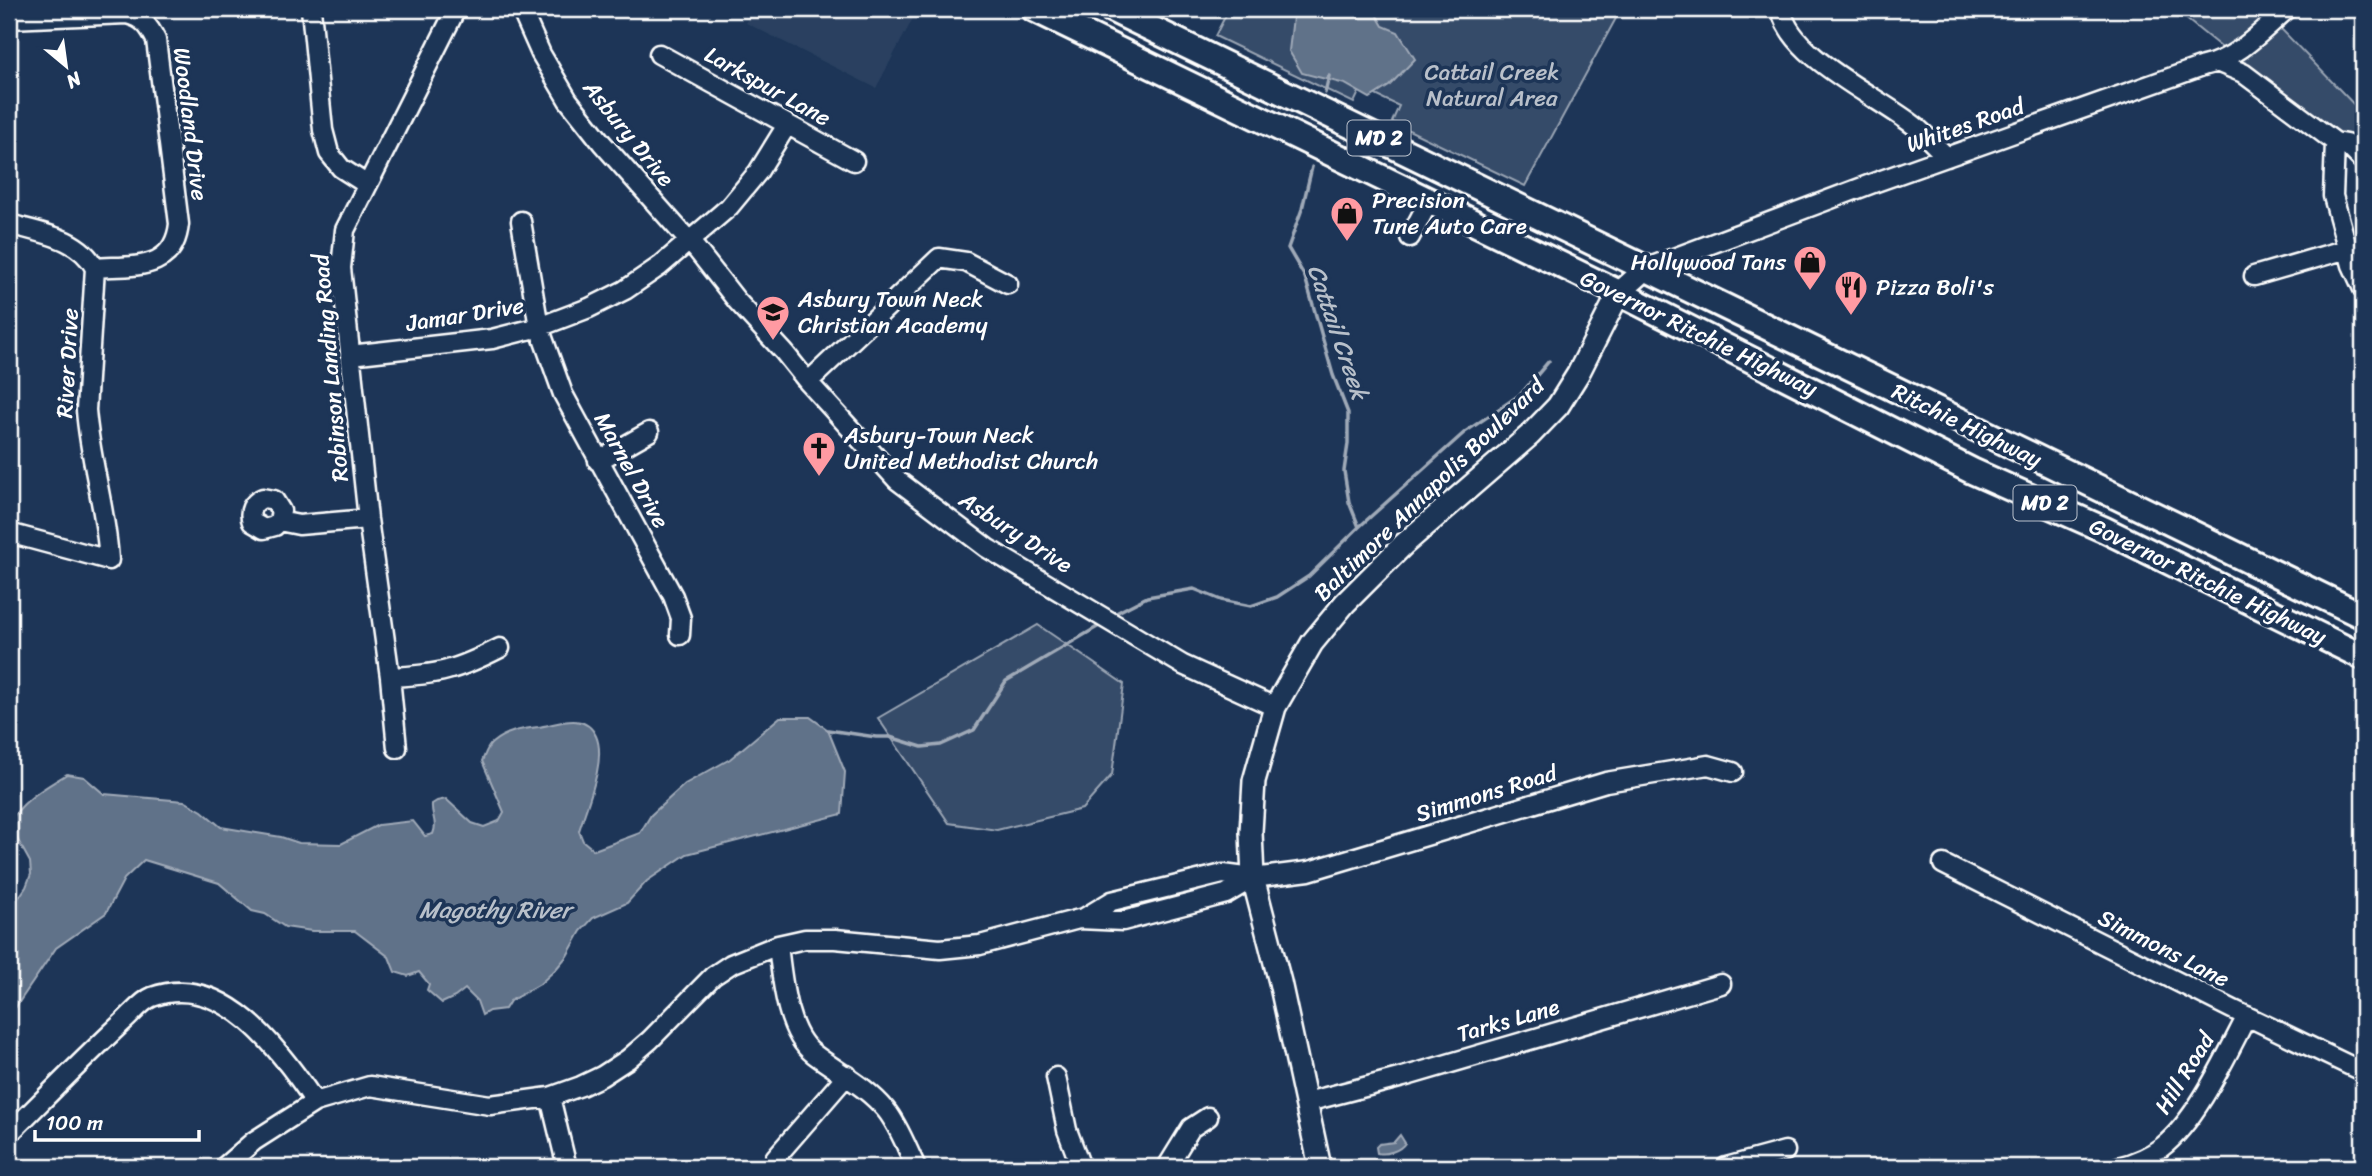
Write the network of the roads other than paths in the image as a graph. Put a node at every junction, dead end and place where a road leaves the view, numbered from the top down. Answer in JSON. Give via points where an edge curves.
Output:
{"nodes":[{"id":1,"x":311,"y":9,"type":"edge"},
{"id":2,"x":456,"y":9,"type":"edge"},
{"id":3,"x":521,"y":9,"type":"edge"},
{"id":4,"x":1034,"y":9,"type":"edge"},
{"id":5,"x":1111,"y":9,"type":"edge"},
{"id":6,"x":1781,"y":9,"type":"edge"},
{"id":7,"x":2287,"y":9,"type":"edge"},
{"id":8,"x":9,"y":19,"type":"edge"},
{"id":9,"x":659,"y":54,"type":"dead end"},
{"id":10,"x":2219,"y":63,"type":"junction"},
{"id":11,"x":787,"y":125,"type":"junction"},
{"id":12,"x":2341,"y":143,"type":"junction"},
{"id":13,"x":1947,"y":157,"type":"junction"},
{"id":14,"x":854,"y":161,"type":"dead end"},
{"id":15,"x":2363,"y":161,"type":"edge"},
{"id":16,"x":366,"y":184,"type":"junction"},
{"id":17,"x":1429,"y":201,"type":"junction"},
{"id":18,"x":521,"y":221,"type":"dead end"},
{"id":19,"x":9,"y":224,"type":"edge"},
{"id":20,"x":1410,"y":237,"type":"dead end"},
{"id":21,"x":689,"y":242,"type":"junction"},
{"id":22,"x":2347,"y":249,"type":"junction"},
{"id":23,"x":95,"y":268,"type":"junction"},
{"id":24,"x":1647,"y":268,"type":"junction"},
{"id":25,"x":2254,"y":276,"type":"dead end"},
{"id":26,"x":1007,"y":284,"type":"dead end"},
{"id":27,"x":2363,"y":289,"type":"edge"},
{"id":28,"x":1619,"y":293,"type":"junction"},
{"id":29,"x":539,"y":327,"type":"junction"},
{"id":30,"x":350,"y":355,"type":"junction"},
{"id":31,"x":808,"y":382,"type":"junction"},
{"id":32,"x":649,"y":432,"type":"dead end"},
{"id":33,"x":598,"y":461,"type":"junction"},
{"id":34,"x":368,"y":519,"type":"junction"},
{"id":35,"x":279,"y":521,"type":"dead end"},
{"id":36,"x":9,"y":533,"type":"edge"},
{"id":37,"x":2363,"y":616,"type":"edge"},
{"id":38,"x":680,"y":635,"type":"dead end"},
{"id":39,"x":500,"y":648,"type":"dead end"},
{"id":40,"x":2363,"y":657,"type":"edge"},
{"id":41,"x":390,"y":677,"type":"junction"},
{"id":42,"x":1275,"y":707,"type":"junction"},
{"id":43,"x":397,"y":748,"type":"dead end"},
{"id":44,"x":1733,"y":772,"type":"dead end"},
{"id":45,"x":1944,"y":864,"type":"dead end"},
{"id":46,"x":1253,"y":878,"type":"junction"},
{"id":47,"x":778,"y":945,"type":"junction"},
{"id":48,"x":1721,"y":984,"type":"dead end"},
{"id":49,"x":2247,"y":1016,"type":"junction"},
{"id":50,"x":2363,"y":1072,"type":"edge"},
{"id":51,"x":847,"y":1075,"type":"junction"},
{"id":52,"x":1056,"y":1077,"type":"dead end"},
{"id":53,"x":550,"y":1097,"type":"junction"},
{"id":54,"x":315,"y":1102,"type":"junction"},
{"id":55,"x":1307,"y":1102,"type":"junction"},
{"id":56,"x":1208,"y":1117,"type":"dead end"},
{"id":57,"x":9,"y":1134,"type":"edge"},
{"id":58,"x":1786,"y":1151,"type":"dead end"},
{"id":59,"x":775,"y":1158,"type":"dead end"},
{"id":60,"x":224,"y":1167,"type":"edge"},
{"id":61,"x":568,"y":1167,"type":"edge"},
{"id":62,"x":916,"y":1167,"type":"edge"},
{"id":63,"x":1081,"y":1167,"type":"edge"},
{"id":64,"x":1167,"y":1167,"type":"edge"},
{"id":65,"x":1320,"y":1167,"type":"edge"},
{"id":66,"x":1726,"y":1167,"type":"edge"},
{"id":67,"x":2118,"y":1167,"type":"edge"}],
"edges":[{"from":1,"to":16,"type":"street","via":[[328,153]]},
{"from":2,"to":16,"type":"street","name":"Robinson Landing Road"},
{"from":3,"to":21,"type":"street","name":"Asbury Drive","via":[[568,100]]},
{"from":4,"to":17,"type":"highway","name":"Governor Ritchie Highway","number":"MD 2"},
{"from":5,"to":24,"type":"highway","name":"Governor Ritchie Highway","number":"MD 2"},
{"from":6,"to":13,"type":"street","via":[[1790,31],[1814,56],[1916,127]]},
{"from":7,"to":10,"type":"street","name":"Whites Road"},
{"from":8,"to":23,"type":"street","name":"Woodland Drive","via":[[127,14],[145,22],[156,40],[177,237],[169,253],[153,263]]},
{"from":9,"to":11,"type":"street","name":"Larkspur Lane"},
{"from":10,"to":12,"type":"street","via":[[2243,73]]},
{"from":10,"to":13,"type":"street","name":"Whites Road"},
{"from":11,"to":14,"type":"street","name":"Larkspur Lane"},
{"from":11,"to":21,"type":"street","name":"Jamar Drive","via":[[751,181]]},
{"from":12,"to":15,"type":"street"},
{"from":12,"to":22,"type":"street","via":[[2333,196]]},
{"from":13,"to":24,"type":"street","name":"Whites Road"},
{"from":16,"to":30,"type":"street","name":"Robinson Landing Road","via":[[345,230],[341,268]]},
{"from":17,"to":20,"type":"street"},
{"from":17,"to":28,"type":"highway","name":"Governor Ritchie Highway","number":"MD 2"},
{"from":18,"to":29,"type":"street","name":"Marnel Drive"},
{"from":19,"to":23,"type":"street","via":[[68,242],[89,256]]},
{"from":21,"to":29,"type":"street","name":"Jamar Drive","via":[[625,290]]},
{"from":21,"to":31,"type":"street","name":"Asbury Drive"},
{"from":22,"to":25,"type":"street"},
{"from":22,"to":27,"type":"street"},
{"from":23,"to":36,"type":"street","name":"River Drive","via":[[86,410],[109,560]]},
{"from":24,"to":28,"type":"main road","name":"Baltimore Annapolis Boulevard"},
{"from":24,"to":37,"type":"highway","name":"Ritchie Highway","number":"MD 2"},
{"from":26,"to":31,"type":"street","via":[[966,262],[939,258]]},
{"from":28,"to":40,"type":"highway","name":"Governor Ritchie Highway","number":"MD 2","via":[[1972,471],[2105,530]]},
{"from":28,"to":42,"type":"main road","name":"Baltimore Annapolis Boulevard","via":[[1558,406],[1345,603],[1312,643]]},
{"from":29,"to":30,"type":"street","name":"Jamar Drive","via":[[492,339]]},
{"from":29,"to":33,"type":"street","name":"Marnel Drive","via":[[563,394]]},
{"from":30,"to":34,"type":"street","name":"Robinson Landing Road"},
{"from":31,"to":42,"type":"street","name":"Asbury Drive","via":[[897,480],[987,548],[1183,665]]},
{"from":32,"to":33,"type":"street"},
{"from":33,"to":38,"type":"street","name":"Marnel Drive","via":[[673,596],[681,618]]},
{"from":34,"to":35,"type":"street","via":[[299,525]]},
{"from":34,"to":41,"type":"street","name":"Robinson Landing Road"},
{"from":39,"to":41,"type":"street","via":[[454,670]]},
{"from":41,"to":43,"type":"street","name":"Robinson Landing Road"},
{"from":42,"to":46,"type":"main road","name":"Baltimore Annapolis Boulevard","via":[[1254,781]]},
{"from":44,"to":46,"type":"street","name":"Simmons Road","via":[[1708,765],[1606,782],[1310,871]]},
{"from":45,"to":49,"type":"street","name":"Simmons Lane"},
{"from":46,"to":47,"type":"street","name":"Simmons Road","via":[[1223,874],[1112,901],[1084,918],[980,944],[940,949],[805,939]]},
{"from":46,"to":55,"type":"main road","name":"Baltimore Annapolis Boulevard"},
{"from":47,"to":51,"type":"street","via":[[783,992],[793,1024],[812,1053]]},
{"from":47,"to":53,"type":"street","name":"Simmons Road","via":[[713,976],[628,1059],[602,1076]]},
{"from":48,"to":55,"type":"street","name":"Tarks Lane"},
{"from":49,"to":50,"type":"street","name":"Simmons Lane"},
{"from":49,"to":67,"type":"street","name":"Hill Road","via":[[2190,1117],[2157,1151]]},
{"from":51,"to":59,"type":"street"},
{"from":51,"to":62,"type":"street","via":[[887,1111]]},
{"from":52,"to":63,"type":"street","via":[[1067,1130]]},
{"from":53,"to":54,"type":"street","name":"Simmons Road","via":[[482,1104],[370,1086]]},
{"from":53,"to":61,"type":"street"},
{"from":54,"to":57,"type":"street","via":[[262,1034],[233,1010],[191,991],[150,998]]},
{"from":54,"to":60,"type":"street","name":"Simmons Road","via":[[254,1141]]},
{"from":55,"to":65,"type":"main road","name":"Baltimore Annapolis Boulevard"},
{"from":56,"to":64,"type":"street","via":[[1191,1129]]},
{"from":58,"to":66,"type":"street"}]}
